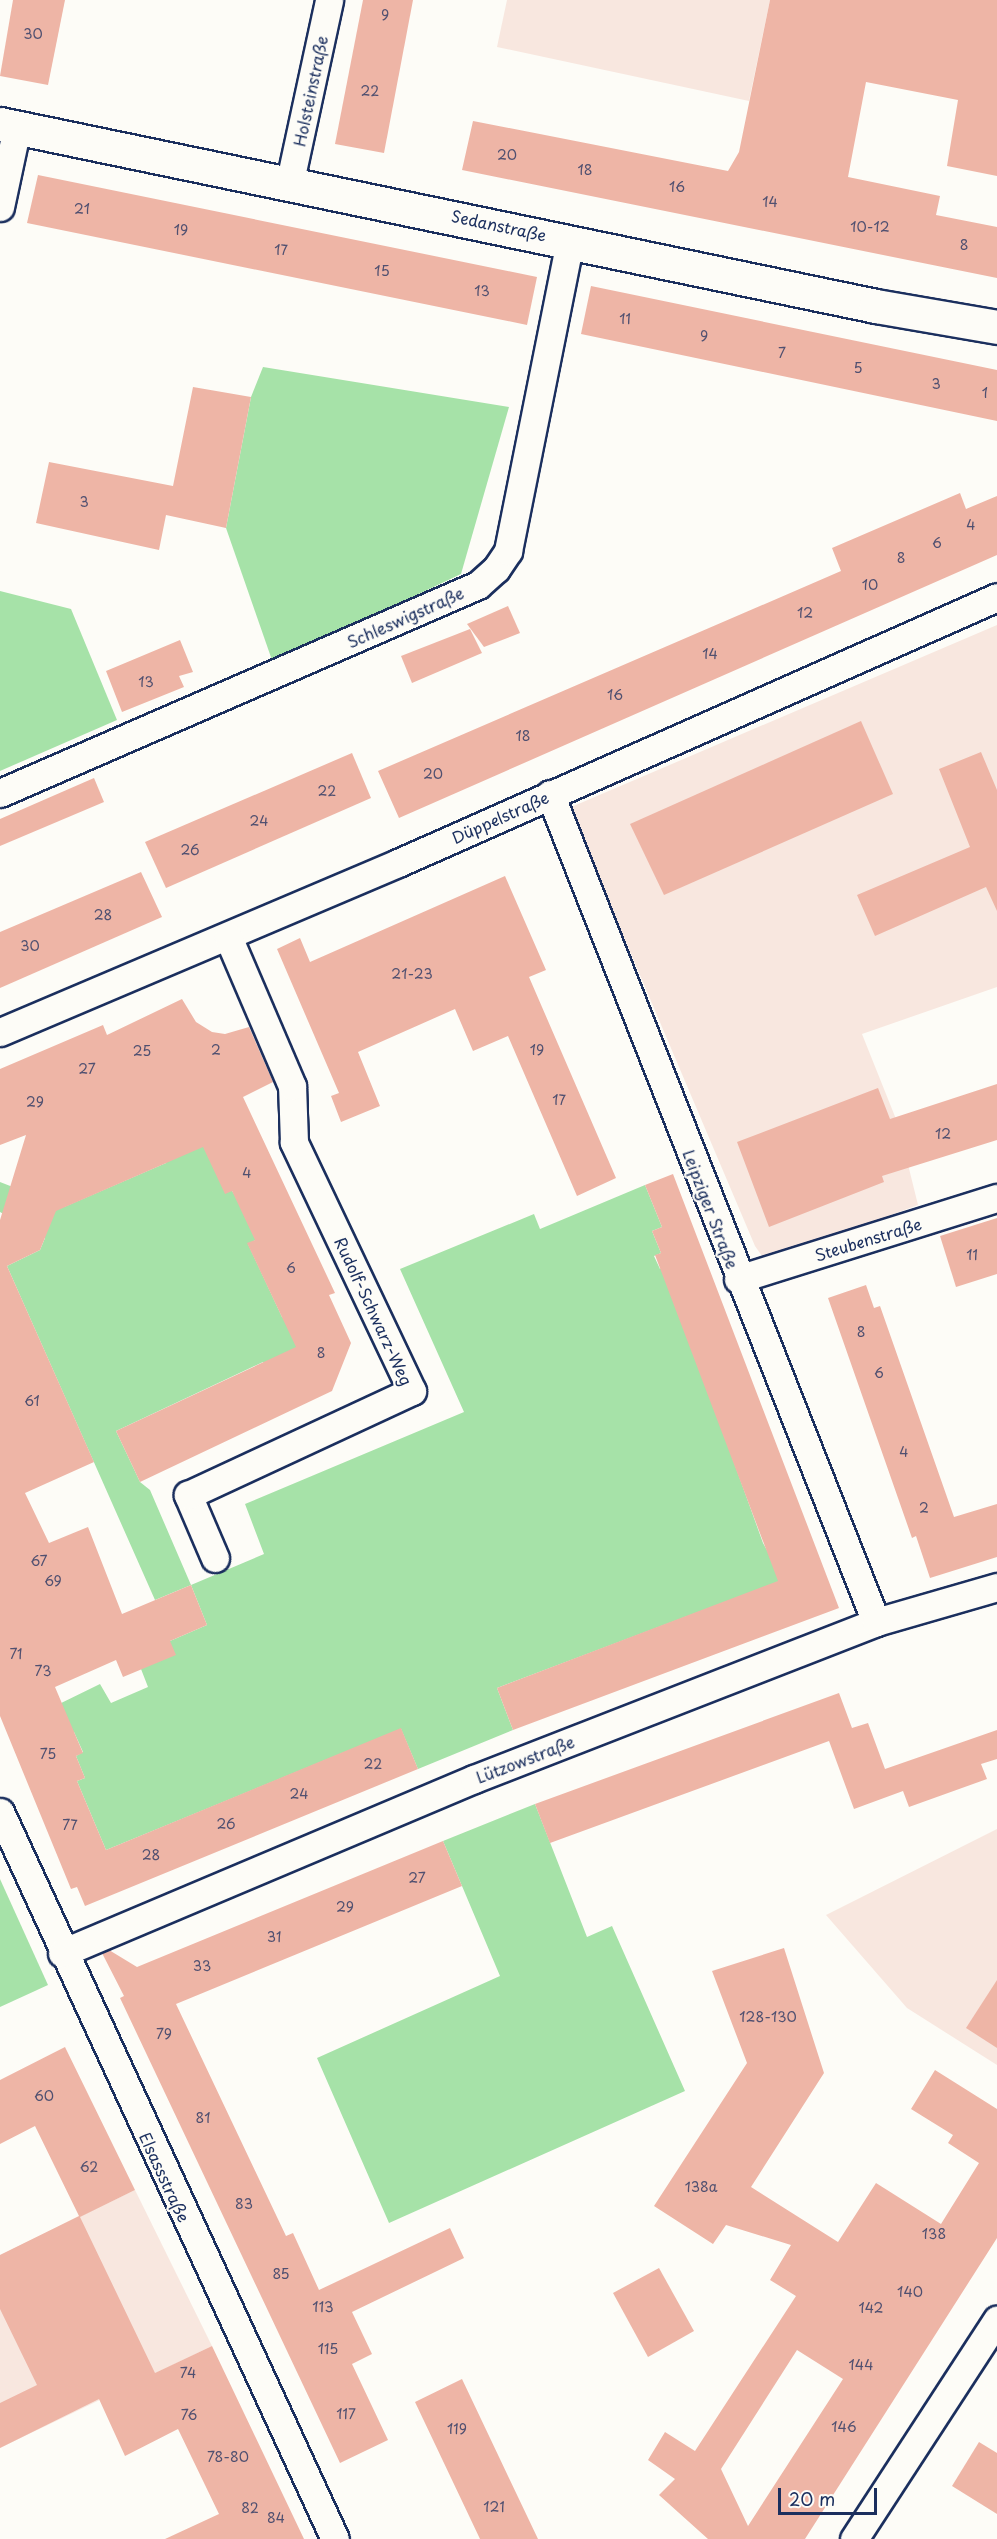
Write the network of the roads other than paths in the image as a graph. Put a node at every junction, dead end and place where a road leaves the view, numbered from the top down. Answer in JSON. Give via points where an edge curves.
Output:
{"nodes":[{"id":1,"x":329,"y":0,"type":"edge"},
{"id":2,"x":8,"y":125,"type":"edge"},
{"id":3,"x":290,"y":182,"type":"junction"},
{"id":4,"x":0,"y":207,"type":"edge"},
{"id":5,"x":570,"y":241,"type":"junction"},
{"id":6,"x":997,"y":327,"type":"edge"},
{"id":7,"x":997,"y":597,"type":"edge"},
{"id":8,"x":0,"y":793,"type":"edge"},
{"id":9,"x":550,"y":794,"type":"junction"},
{"id":10,"x":228,"y":937,"type":"junction"},
{"id":11,"x":0,"y":1032,"type":"edge"},
{"id":12,"x":997,"y":1198,"type":"edge"},
{"id":13,"x":738,"y":1279,"type":"junction"},
{"id":14,"x":215,"y":1558,"type":"dead end"},
{"id":15,"x":997,"y":1587,"type":"edge"},
{"id":16,"x":876,"y":1622,"type":"junction"},
{"id":17,"x":0,"y":1812,"type":"edge"},
{"id":18,"x":62,"y":1953,"type":"junction"},
{"id":19,"x":997,"y":2320,"type":"edge"},
{"id":20,"x":335,"y":2539,"type":"edge"},
{"id":21,"x":854,"y":2539,"type":"edge"}],
"edges":[{"from":1,"to":3,"type":"street","name":"Holsteinstraße"},
{"from":2,"to":3,"type":"street","name":"Sedanstraße"},
{"from":2,"to":4,"type":"street"},
{"from":3,"to":5,"type":"street","name":"Sedanstraße"},
{"from":5,"to":6,"type":"street","name":"Sedanstraße","via":[[876,306]]},
{"from":5,"to":8,"type":"street","name":"Schleswigstraße","via":[[508,551],[496,569],[478,585]]},
{"from":7,"to":9,"type":"street","name":"Düppelstraße"},
{"from":9,"to":10,"type":"street","name":"Düppelstraße"},
{"from":9,"to":13,"type":"street","name":"Leipziger Straße"},
{"from":10,"to":11,"type":"street","name":"Düppelstraße"},
{"from":10,"to":14,"type":"street","name":"Rudolf-Schwarz-Weg","via":[[292,1086],[294,1142],[412,1391],[188,1495]]},
{"from":12,"to":13,"type":"street","name":"Steubenstraße"},
{"from":13,"to":16,"type":"street","name":"Leipziger Straße"},
{"from":15,"to":16,"type":"street","name":"Lützowstraße"},
{"from":16,"to":18,"type":"street","name":"Lützowstraße","via":[[474,1779]]},
{"from":17,"to":18,"type":"street","name":"Elsassstraße"},
{"from":18,"to":20,"type":"street","name":"Elsassstraße"},
{"from":19,"to":21,"type":"street"}]}
